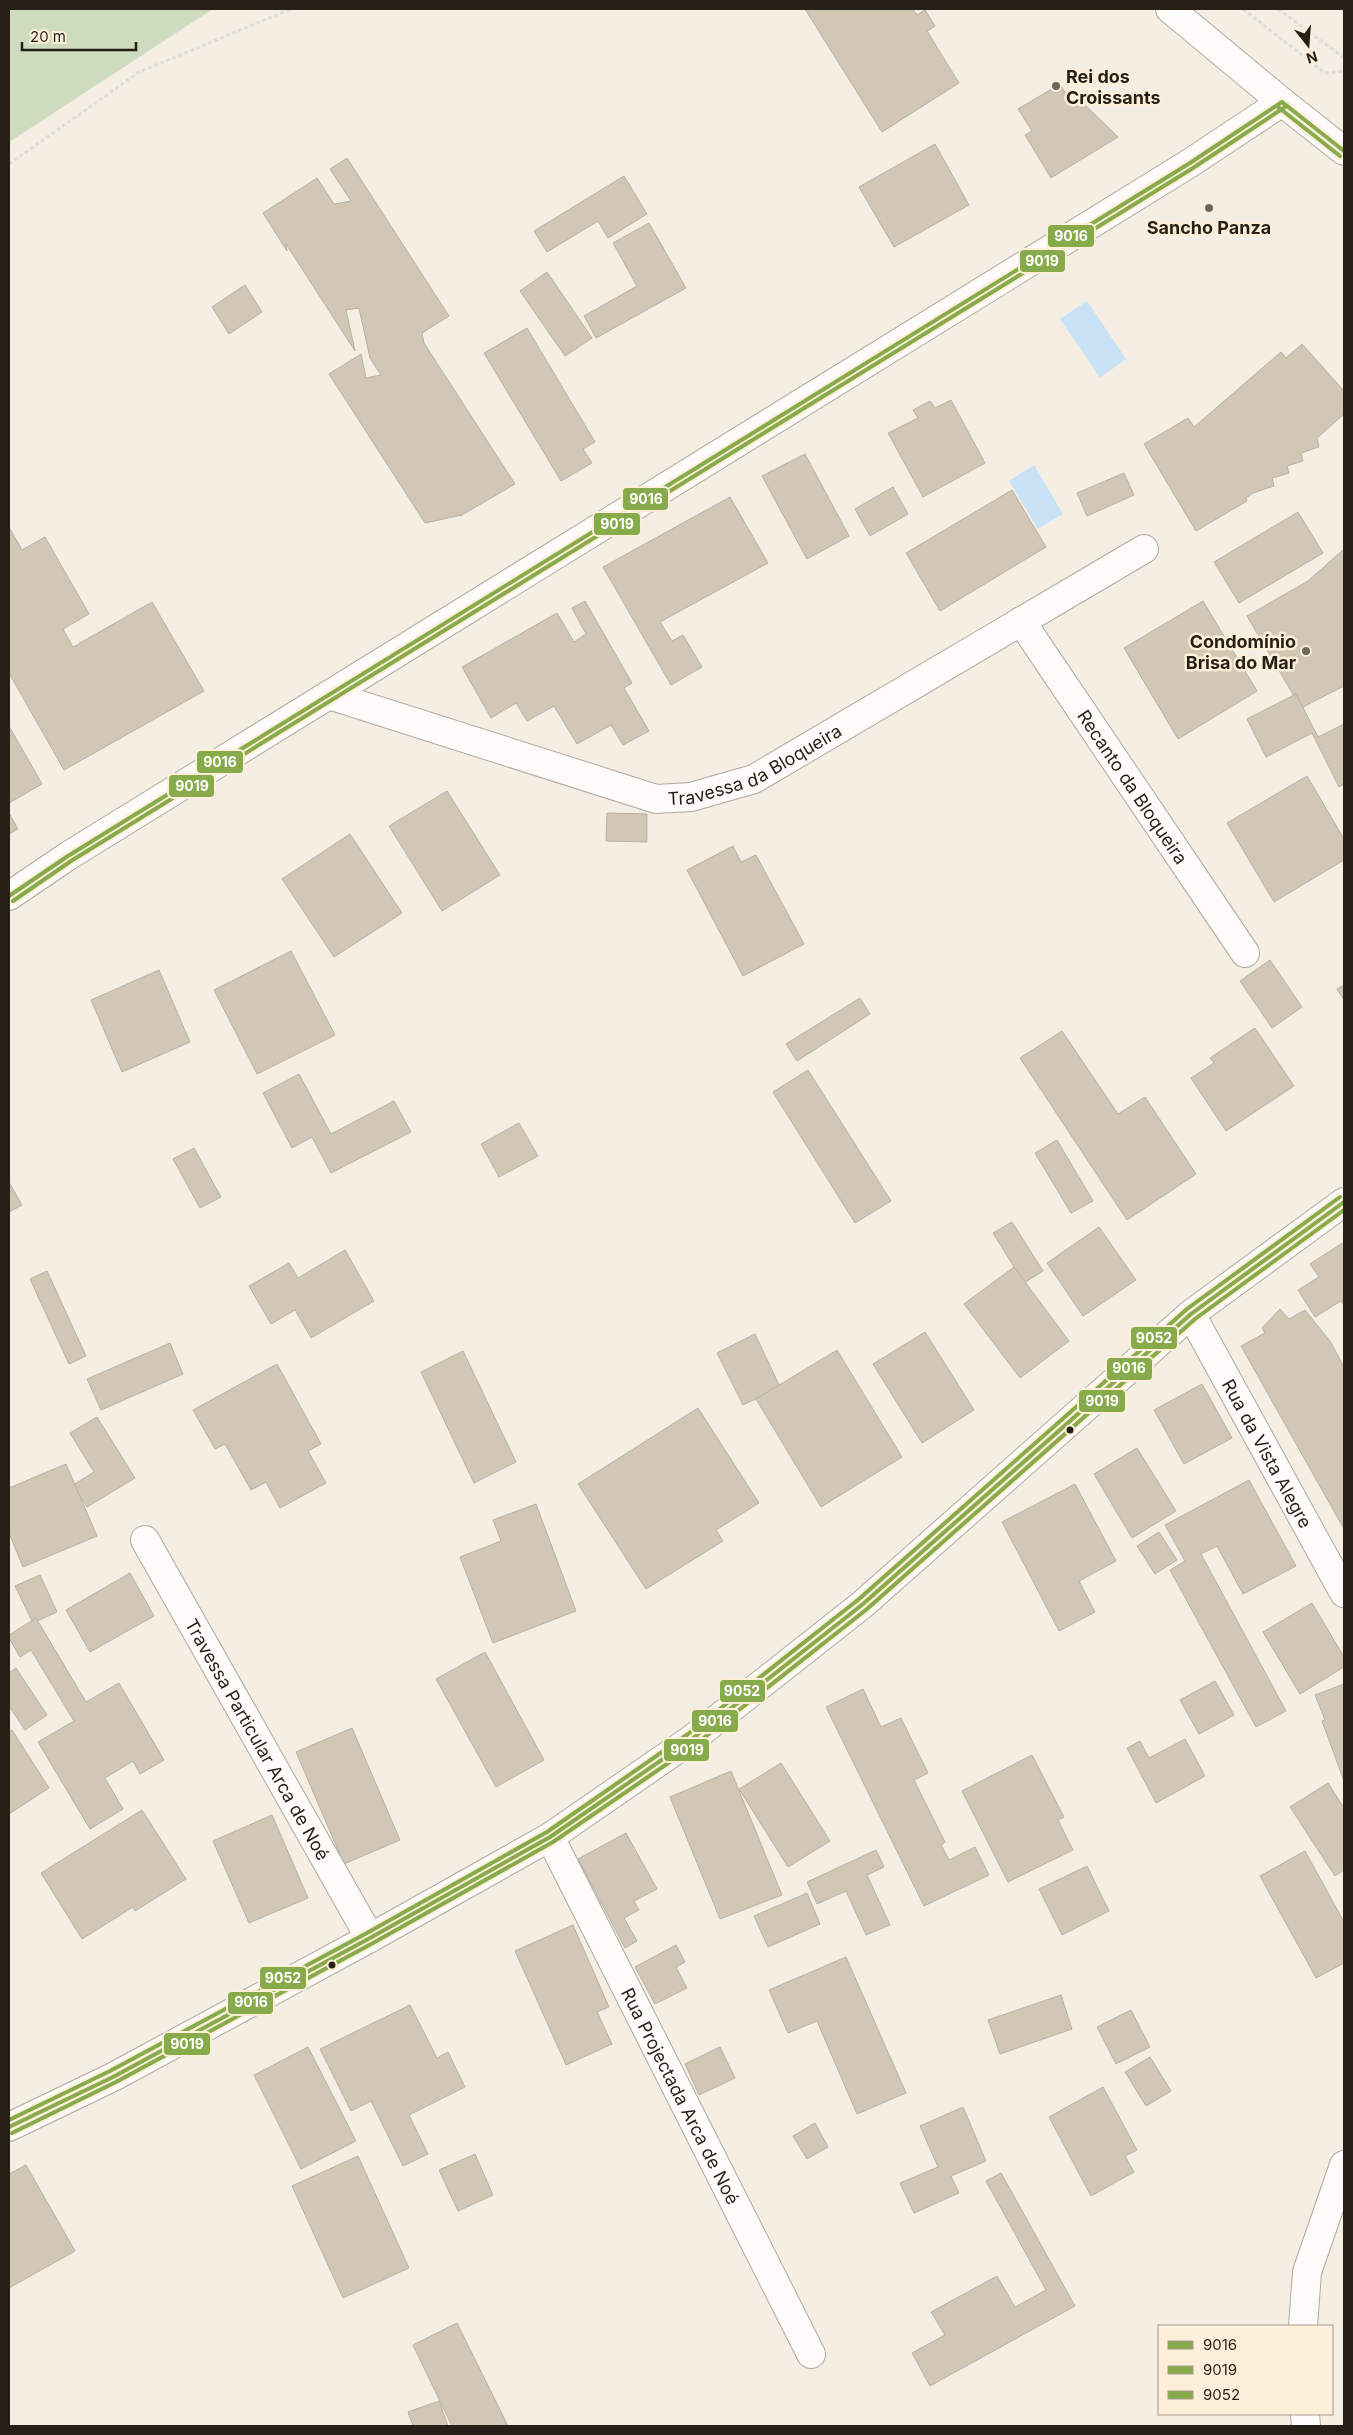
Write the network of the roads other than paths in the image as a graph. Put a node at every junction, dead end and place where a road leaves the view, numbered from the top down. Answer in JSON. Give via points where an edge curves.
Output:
{"nodes":[{"id":1,"x":1170,"y":9,"type":"edge"},
{"id":2,"x":1282,"y":102,"type":"junction"},
{"id":3,"x":1344,"y":150,"type":"edge"},
{"id":4,"x":1144,"y":549,"type":"dead end"},
{"id":5,"x":1021,"y":621,"type":"junction"},
{"id":6,"x":330,"y":695,"type":"junction"},
{"id":7,"x":9,"y":896,"type":"edge"},
{"id":8,"x":1245,"y":953,"type":"dead end"},
{"id":9,"x":1344,"y":1202,"type":"edge"},
{"id":10,"x":1191,"y":1314,"type":"junction"},
{"id":11,"x":145,"y":1540,"type":"dead end"},
{"id":12,"x":1344,"y":1593,"type":"edge"},
{"id":13,"x":550,"y":1837,"type":"junction"},
{"id":14,"x":370,"y":1938,"type":"junction"},
{"id":15,"x":9,"y":2127,"type":"edge"},
{"id":16,"x":1344,"y":2164,"type":"edge"},
{"id":17,"x":1303,"y":2325,"type":"edge"},
{"id":18,"x":811,"y":2354,"type":"dead end"}],
"edges":[{"from":1,"to":2,"type":"street"},
{"from":2,"to":3,"type":"street"},
{"from":2,"to":6,"type":"street","via":[[1190,163]]},
{"from":4,"to":5,"type":"street","name":"Travessa da Bloqueira"},
{"from":5,"to":6,"type":"street","name":"Travessa da Bloqueira","via":[[754,780],[691,797],[656,799]]},
{"from":5,"to":8,"type":"street","name":"Recanto da Bloqueira"},
{"from":6,"to":7,"type":"street","via":[[68,856]]},
{"from":9,"to":10,"type":"street"},
{"from":10,"to":12,"type":"street","name":"Rua da Vista Alegre"},
{"from":10,"to":13,"type":"street","via":[[862,1604],[692,1739]]},
{"from":11,"to":14,"type":"street","name":"Travessa Particular Arca de Noé"},
{"from":13,"to":14,"type":"street"},
{"from":13,"to":18,"type":"street","name":"Rua Projectada Arca de Noé"},
{"from":14,"to":15,"type":"street","via":[[113,2077]]},
{"from":16,"to":17,"type":"street","via":[[1307,2272]]}]}
